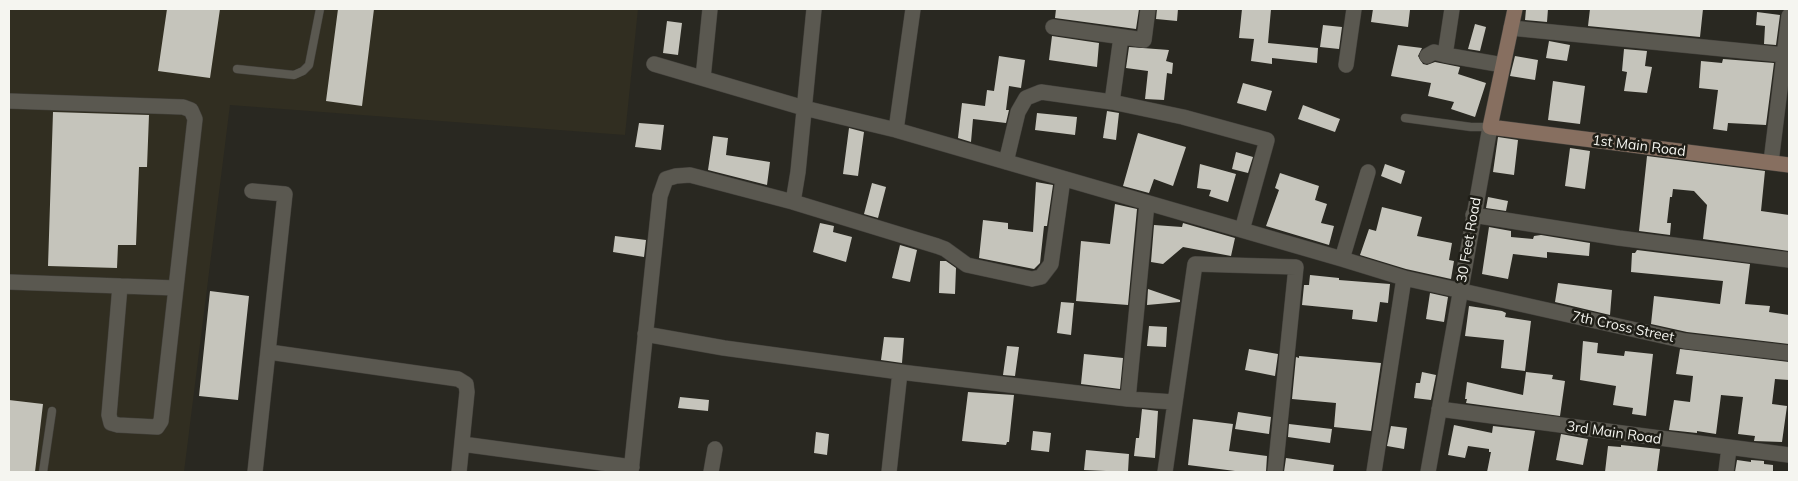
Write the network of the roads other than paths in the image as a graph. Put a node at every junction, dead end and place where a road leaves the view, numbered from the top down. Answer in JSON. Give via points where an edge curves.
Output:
{"nodes":[{"id":1,"x":320,"y":9,"type":"edge"},
{"id":2,"x":710,"y":9,"type":"edge"},
{"id":3,"x":814,"y":9,"type":"edge"},
{"id":4,"x":914,"y":9,"type":"edge"},
{"id":5,"x":1148,"y":9,"type":"edge"},
{"id":6,"x":1354,"y":9,"type":"edge"},
{"id":7,"x":1452,"y":9,"type":"edge"},
{"id":8,"x":1515,"y":9,"type":"edge"},
{"id":9,"x":1789,"y":16,"type":"edge"},
{"id":10,"x":1053,"y":27,"type":"dead end"},
{"id":11,"x":1511,"y":28,"type":"junction"},
{"id":12,"x":1122,"y":36,"type":"junction"},
{"id":13,"x":1445,"y":55,"type":"junction"},
{"id":14,"x":1784,"y":55,"type":"junction"},
{"id":15,"x":1427,"y":56,"type":"dead end"},
{"id":16,"x":654,"y":64,"type":"dead end"},
{"id":17,"x":1503,"y":64,"type":"junction"},
{"id":18,"x":1346,"y":66,"type":"dead end"},
{"id":19,"x":237,"y":69,"type":"dead end"},
{"id":20,"x":703,"y":78,"type":"junction"},
{"id":21,"x":9,"y":101,"type":"edge"},
{"id":22,"x":1112,"y":102,"type":"junction"},
{"id":23,"x":804,"y":108,"type":"junction"},
{"id":24,"x":1405,"y":118,"type":"dead end"},
{"id":25,"x":1490,"y":126,"type":"junction"},
{"id":26,"x":896,"y":130,"type":"junction"},
{"id":27,"x":1006,"y":162,"type":"junction"},
{"id":28,"x":1771,"y":162,"type":"junction"},
{"id":29,"x":1789,"y":165,"type":"edge"},
{"id":30,"x":1368,"y":172,"type":"dead end"},
{"id":31,"x":1063,"y":179,"type":"junction"},
{"id":32,"x":252,"y":191,"type":"dead end"},
{"id":33,"x":793,"y":202,"type":"junction"},
{"id":34,"x":1147,"y":204,"type":"junction"},
{"id":35,"x":1473,"y":216,"type":"junction"},
{"id":36,"x":1242,"y":230,"type":"junction"},
{"id":37,"x":1342,"y":258,"type":"junction"},
{"id":38,"x":1789,"y":260,"type":"edge"},
{"id":39,"x":1404,"y":278,"type":"junction"},
{"id":40,"x":9,"y":282,"type":"edge"},
{"id":41,"x":120,"y":286,"type":"junction"},
{"id":42,"x":176,"y":288,"type":"junction"},
{"id":43,"x":1459,"y":292,"type":"junction"},
{"id":44,"x":645,"y":334,"type":"junction"},
{"id":45,"x":269,"y":352,"type":"junction"},
{"id":46,"x":1789,"y":353,"type":"edge"},
{"id":47,"x":900,"y":372,"type":"junction"},
{"id":48,"x":1128,"y":399,"type":"junction"},
{"id":49,"x":1174,"y":402,"type":"junction"},
{"id":50,"x":1439,"y":410,"type":"junction"},
{"id":51,"x":52,"y":411,"type":"dead end"},
{"id":52,"x":462,"y":444,"type":"junction"},
{"id":53,"x":1729,"y":448,"type":"junction"},
{"id":54,"x":715,"y":449,"type":"dead end"},
{"id":55,"x":1789,"y":455,"type":"edge"},
{"id":56,"x":631,"y":470,"type":"edge"},
{"id":57,"x":43,"y":472,"type":"edge"},
{"id":58,"x":255,"y":472,"type":"edge"},
{"id":59,"x":459,"y":472,"type":"edge"},
{"id":60,"x":711,"y":472,"type":"edge"},
{"id":61,"x":889,"y":472,"type":"edge"},
{"id":62,"x":1165,"y":472,"type":"edge"},
{"id":63,"x":1275,"y":472,"type":"edge"},
{"id":64,"x":1374,"y":472,"type":"edge"},
{"id":65,"x":1428,"y":472,"type":"edge"},
{"id":66,"x":1726,"y":472,"type":"edge"}],
"edges":[{"from":1,"to":19,"type":"lane","via":[[309,65],[303,72],[294,75]]},
{"from":2,"to":20,"type":"street"},
{"from":3,"to":23,"type":"street"},
{"from":4,"to":26,"type":"street"},
{"from":5,"to":12,"type":"street","via":[[1144,40]]},
{"from":6,"to":18,"type":"street"},
{"from":7,"to":13,"type":"street"},
{"from":8,"to":11,"type":"main road","name":"30 Feet Road"},
{"from":9,"to":14,"type":"street"},
{"from":10,"to":12,"type":"street"},
{"from":11,"to":14,"type":"street"},
{"from":11,"to":17,"type":"main road","name":"30 Feet Road"},
{"from":12,"to":22,"type":"street"},
{"from":13,"to":15,"type":"street","via":[[1434,52]]},
{"from":13,"to":17,"type":"street"},
{"from":14,"to":28,"type":"street"},
{"from":16,"to":20,"type":"street","name":"7th Cross Street"},
{"from":17,"to":25,"type":"main road","name":"30 Feet Road"},
{"from":20,"to":23,"type":"street","name":"7th Cross Street"},
{"from":21,"to":42,"type":"street","via":[[183,107],[190,110],[194,119]]},
{"from":22,"to":27,"type":"street","via":[[1041,92],[1026,98],[1018,112]]},
{"from":22,"to":36,"type":"street","via":[[1267,140]]},
{"from":23,"to":26,"type":"street","name":"7th Cross Street"},
{"from":23,"to":33,"type":"street"},
{"from":24,"to":25,"type":"lane","via":[[1471,127]]},
{"from":25,"to":28,"type":"main road","name":"1st Main Road"},
{"from":25,"to":35,"type":"street","name":"30 Feet Road"},
{"from":26,"to":27,"type":"street","name":"7th Cross Street"},
{"from":27,"to":31,"type":"street","name":"7th Cross Street"},
{"from":28,"to":29,"type":"main road","name":"1st Main Road"},
{"from":30,"to":37,"type":"street"},
{"from":31,"to":33,"type":"street","via":[[1051,264],[1041,277],[1032,279],[967,265],[937,246]]},
{"from":31,"to":34,"type":"street","name":"7th Cross Street"},
{"from":32,"to":45,"type":"street","via":[[285,194]]},
{"from":33,"to":44,"type":"street","via":[[690,175],[666,179],[660,196]]},
{"from":34,"to":36,"type":"street","name":"7th Cross Street"},
{"from":34,"to":48,"type":"street"},
{"from":35,"to":38,"type":"street"},
{"from":35,"to":43,"type":"street","name":"30 Feet Road"},
{"from":36,"to":37,"type":"street","name":"7th Cross Street"},
{"from":37,"to":39,"type":"street","name":"7th Cross Street"},
{"from":39,"to":43,"type":"street","name":"7th Cross Street"},
{"from":39,"to":64,"type":"street"},
{"from":40,"to":41,"type":"street"},
{"from":41,"to":42,"type":"street"},
{"from":41,"to":42,"type":"street","via":[[109,415],[111,423],[118,426],[154,428],[161,421]]},
{"from":43,"to":46,"type":"street","name":"7th Cross Street","via":[[1685,341]]},
{"from":43,"to":50,"type":"street","name":"30 Feet Road"},
{"from":44,"to":47,"type":"street"},
{"from":44,"to":56,"type":"street"},
{"from":45,"to":52,"type":"street","via":[[458,379],[466,384],[467,392]]},
{"from":45,"to":58,"type":"street"},
{"from":47,"to":48,"type":"street"},
{"from":47,"to":61,"type":"street"},
{"from":48,"to":49,"type":"street"},
{"from":49,"to":62,"type":"street"},
{"from":49,"to":63,"type":"street","via":[[1194,264],[1296,267]]},
{"from":50,"to":53,"type":"street","name":"3rd Main Road"},
{"from":50,"to":65,"type":"street","name":"30 Feet Road"},
{"from":51,"to":57,"type":"lane"},
{"from":52,"to":56,"type":"street"},
{"from":52,"to":59,"type":"street"},
{"from":53,"to":55,"type":"street","name":"3rd Main Road"},
{"from":53,"to":66,"type":"street"},
{"from":54,"to":60,"type":"street"}]}
